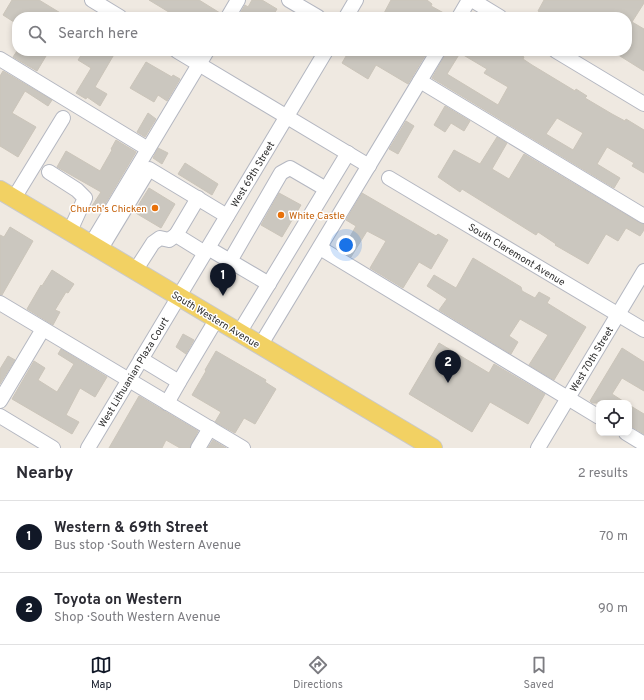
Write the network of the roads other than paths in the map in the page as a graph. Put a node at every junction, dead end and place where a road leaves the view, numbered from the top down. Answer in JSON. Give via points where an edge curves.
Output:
{"nodes":[{"id":1,"x":92,"y":0,"type":"edge"},
{"id":2,"x":238,"y":0,"type":"edge"},
{"id":3,"x":289,"y":0,"type":"edge"},
{"id":4,"x":356,"y":0,"type":"edge"},
{"id":5,"x":470,"y":0,"type":"edge"},
{"id":6,"x":112,"y":12,"type":"edge"},
{"id":7,"x":231,"y":12,"type":"edge"},
{"id":8,"x":309,"y":12,"type":"edge"},
{"id":9,"x":349,"y":12,"type":"edge"},
{"id":10,"x":462,"y":12,"type":"edge"},
{"id":11,"x":491,"y":12,"type":"edge"},
{"id":12,"x":185,"y":56,"type":"edge"},
{"id":13,"x":204,"y":56,"type":"edge"},
{"id":14,"x":323,"y":56,"type":"edge"},
{"id":15,"x":435,"y":56,"type":"edge"},
{"id":16,"x":564,"y":56,"type":"edge"},
{"id":17,"x":0,"y":59,"type":"edge"},
{"id":18,"x":199,"y":64,"type":"junction"},
{"id":19,"x":420,"y":81,"type":"junction"},
{"id":20,"x":644,"y":104,"type":"edge"},
{"id":21,"x":287,"y":117,"type":"junction"},
{"id":22,"x":63,"y":118,"type":"dead end"},
{"id":23,"x":148,"y":149,"type":"junction"},
{"id":24,"x":348,"y":153,"type":"junction"},
{"id":25,"x":369,"y":166,"type":"junction"},
{"id":26,"x":48,"y":172,"type":"dead end"},
{"id":27,"x":389,"y":178,"type":"dead end"},
{"id":28,"x":326,"y":189,"type":"junction"},
{"id":29,"x":7,"y":194,"type":"edge"},
{"id":30,"x":198,"y":198,"type":"junction"},
{"id":31,"x":227,"y":216,"type":"junction"},
{"id":32,"x":644,"y":216,"type":"edge"},
{"id":33,"x":70,"y":231,"type":"junction"},
{"id":34,"x":176,"y":235,"type":"junction"},
{"id":35,"x":95,"y":247,"type":"junction"},
{"id":36,"x":320,"y":248,"type":"junction"},
{"id":37,"x":206,"y":251,"type":"junction"},
{"id":38,"x":230,"y":261,"type":"junction"},
{"id":39,"x":135,"y":271,"type":"junction"},
{"id":40,"x":644,"y":271,"type":"edge"},
{"id":41,"x":268,"y":284,"type":"junction"},
{"id":42,"x":178,"y":297,"type":"junction"},
{"id":43,"x":0,"y":303,"type":"edge"},
{"id":44,"x":618,"y":314,"type":"junction"},
{"id":45,"x":216,"y":320,"type":"junction"},
{"id":46,"x":43,"y":329,"type":"junction"},
{"id":47,"x":644,"y":330,"type":"edge"},
{"id":48,"x":239,"y":333,"type":"junction"},
{"id":49,"x":260,"y":346,"type":"junction"},
{"id":50,"x":141,"y":359,"type":"junction"},
{"id":51,"x":157,"y":369,"type":"junction"},
{"id":52,"x":129,"y":380,"type":"junction"},
{"id":53,"x":179,"y":382,"type":"junction"},
{"id":54,"x":145,"y":389,"type":"junction"},
{"id":55,"x":568,"y":398,"type":"junction"},
{"id":56,"x":0,"y":401,"type":"edge"},
{"id":57,"x":167,"y":403,"type":"junction"},
{"id":58,"x":596,"y":415,"type":"edge"},
{"id":59,"x":0,"y":416,"type":"edge"},
{"id":60,"x":210,"y":428,"type":"junction"},
{"id":61,"x":631,"y":436,"type":"edge"},
{"id":62,"x":644,"y":444,"type":"edge"},
{"id":63,"x":53,"y":448,"type":"edge"},
{"id":64,"x":88,"y":448,"type":"edge"},
{"id":65,"x":198,"y":448,"type":"edge"},
{"id":66,"x":244,"y":448,"type":"edge"},
{"id":67,"x":433,"y":448,"type":"edge"},
{"id":68,"x":538,"y":448,"type":"edge"}],
"edges":[{"from":1,"to":6,"type":"street"},
{"from":2,"to":7,"type":"street"},
{"from":3,"to":8,"type":"street"},
{"from":4,"to":9,"type":"street"},
{"from":5,"to":10,"type":"street"},
{"from":5,"to":11,"type":"street"},
{"from":12,"to":18,"type":"street"},
{"from":13,"to":18,"type":"street"},
{"from":14,"to":21,"type":"street","name":"West 69th Street"},
{"from":15,"to":19,"type":"street"},
{"from":16,"to":20,"type":"street"},
{"from":17,"to":23,"type":"street"},
{"from":18,"to":21,"type":"street"},
{"from":18,"to":23,"type":"street"},
{"from":19,"to":25,"type":"street"},
{"from":19,"to":32,"type":"street"},
{"from":21,"to":24,"type":"street"},
{"from":21,"to":31,"type":"street","name":"West 69th Street"},
{"from":22,"to":29,"type":"street"},
{"from":23,"to":35,"type":"street"},
{"from":24,"to":25,"type":"street"},
{"from":24,"to":28,"type":"street"},
{"from":25,"to":36,"type":"street"},
{"from":26,"to":33,"type":"street","via":[[77,190],[84,198]]},
{"from":27,"to":44,"type":"street","name":"South Claremont Avenue"},
{"from":28,"to":38,"type":"street","via":[[290,168],[281,173]]},
{"from":28,"to":41,"type":"street"},
{"from":29,"to":33,"type":"main road","name":"South Western Avenue"},
{"from":30,"to":31,"type":"street"},
{"from":30,"to":34,"type":"street"},
{"from":30,"to":35,"type":"street","via":[[149,169]]},
{"from":31,"to":37,"type":"street","name":"West 69th Street"},
{"from":33,"to":35,"type":"main road","name":"South Western Avenue"},
{"from":34,"to":37,"type":"street"},
{"from":34,"to":39,"type":"street","via":[[169,240],[160,238],[153,243]]},
{"from":35,"to":39,"type":"main road","name":"South Western Avenue"},
{"from":36,"to":49,"type":"street"},
{"from":36,"to":55,"type":"street"},
{"from":37,"to":38,"type":"street"},
{"from":37,"to":42,"type":"street","name":"West 69th Street"},
{"from":38,"to":41,"type":"street"},
{"from":39,"to":42,"type":"main road","name":"South Western Avenue"},
{"from":40,"to":44,"type":"street","name":"West 70th Street"},
{"from":41,"to":48,"type":"street"},
{"from":42,"to":45,"type":"main road","name":"South Western Avenue"},
{"from":42,"to":50,"type":"street","name":"West Lithuanian Plaza Court"},
{"from":43,"to":46,"type":"street"},
{"from":44,"to":47,"type":"street","name":"South Claremont Avenue"},
{"from":44,"to":55,"type":"street","name":"West 70th Street"},
{"from":45,"to":48,"type":"main road","name":"South Western Avenue"},
{"from":45,"to":53,"type":"street"},
{"from":46,"to":52,"type":"street"},
{"from":46,"to":56,"type":"street"},
{"from":48,"to":49,"type":"main road","name":"South Western Avenue"},
{"from":49,"to":67,"type":"main road","name":"South Western Avenue"},
{"from":50,"to":51,"type":"street"},
{"from":50,"to":52,"type":"street","name":"West Lithuanian Plaza Court"},
{"from":51,"to":53,"type":"street"},
{"from":51,"to":54,"type":"street"},
{"from":52,"to":54,"type":"street"},
{"from":52,"to":64,"type":"street","name":"West Lithuanian Plaza Court"},
{"from":53,"to":57,"type":"street"},
{"from":54,"to":57,"type":"street"},
{"from":55,"to":58,"type":"street"},
{"from":55,"to":68,"type":"street","name":"West 70th Street"},
{"from":57,"to":60,"type":"street"},
{"from":59,"to":63,"type":"street"},
{"from":60,"to":65,"type":"street"},
{"from":60,"to":66,"type":"street"},
{"from":61,"to":62,"type":"street"}]}
